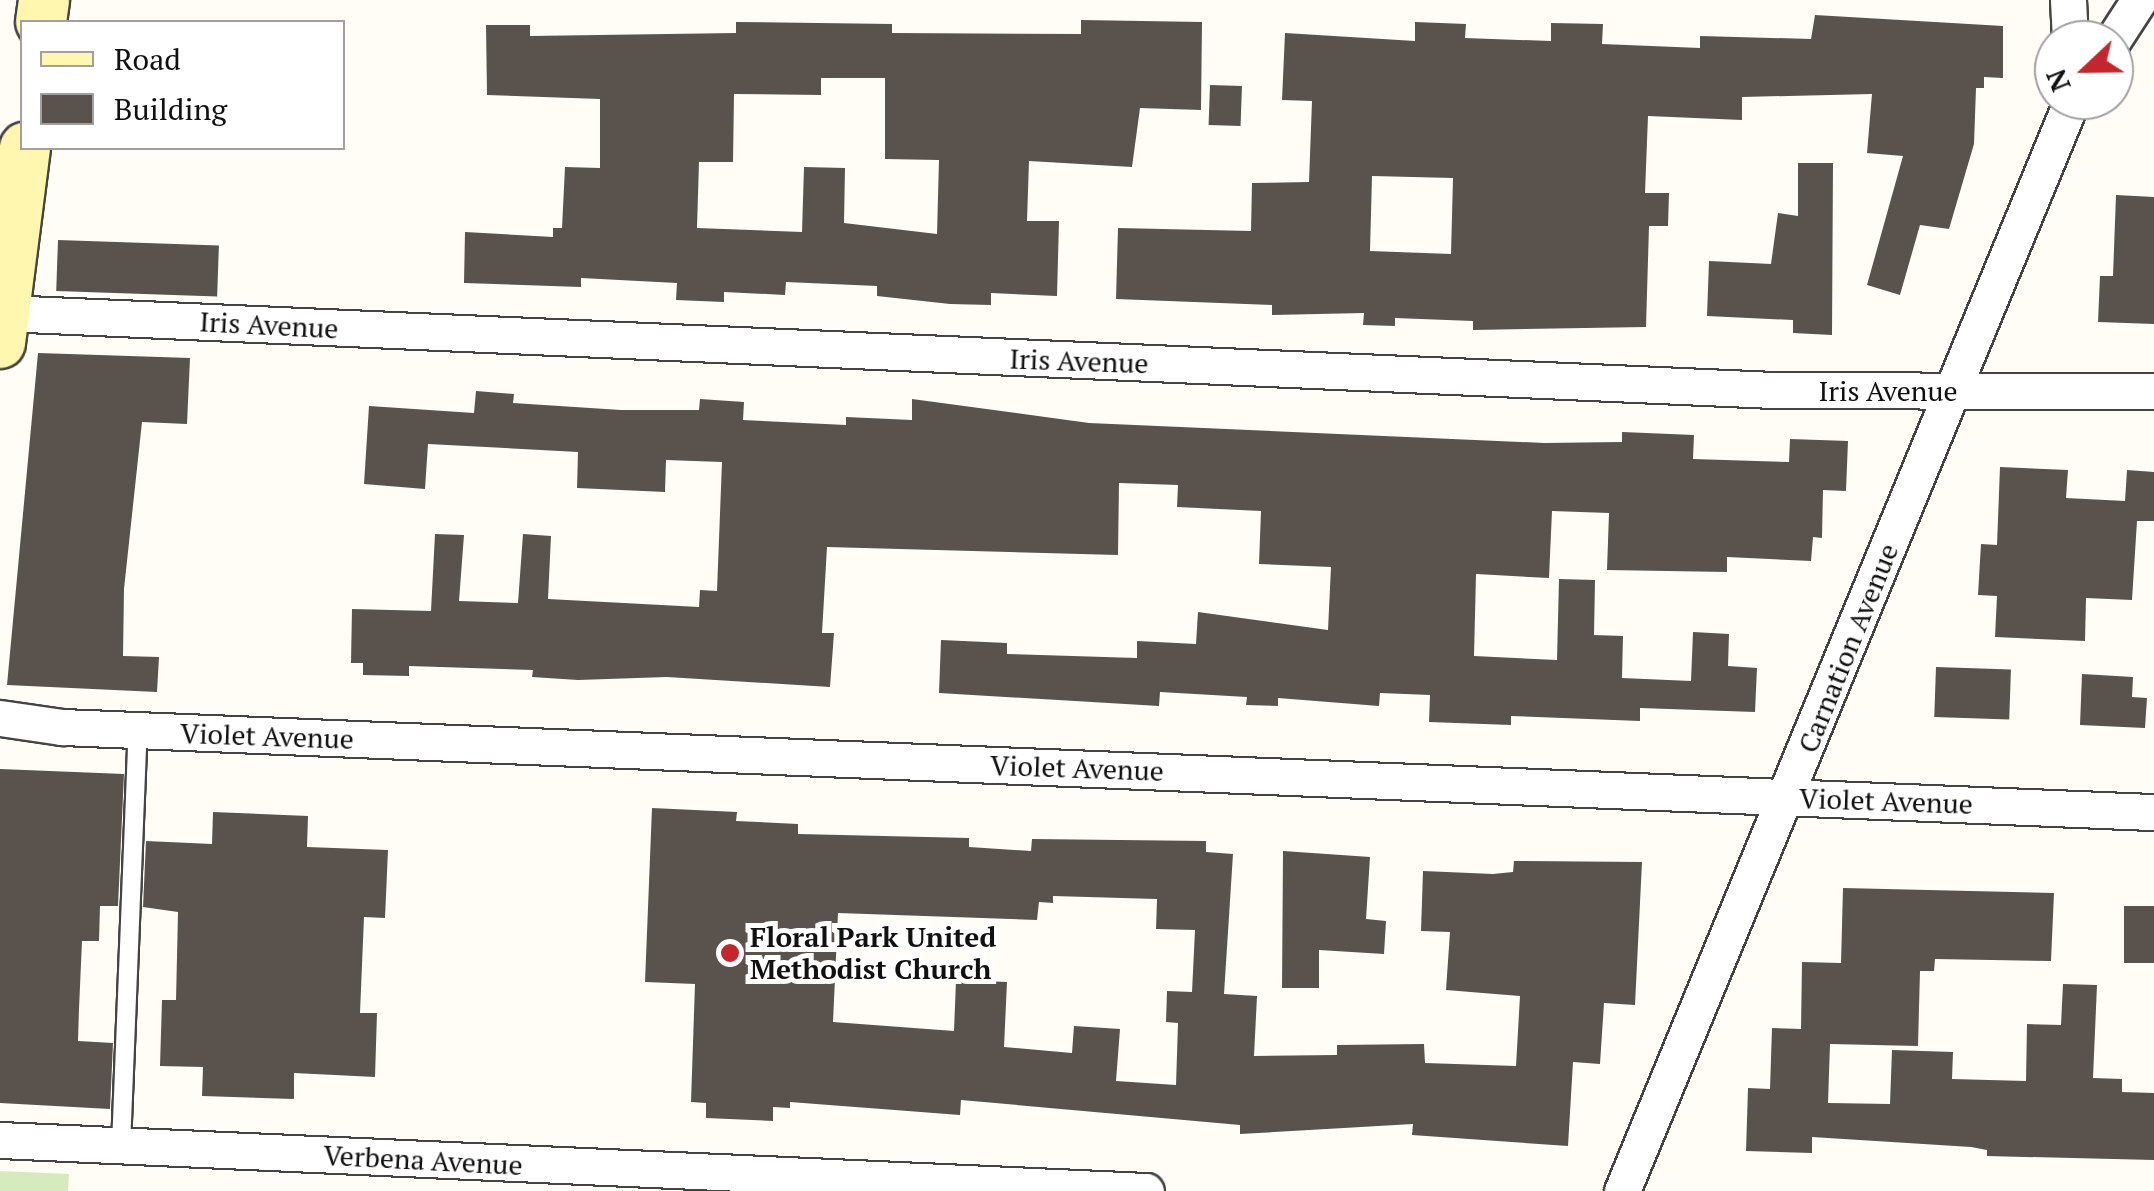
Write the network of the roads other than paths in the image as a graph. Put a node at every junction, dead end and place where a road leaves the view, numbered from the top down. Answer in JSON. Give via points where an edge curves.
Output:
{"nodes":[{"id":1,"x":2065,"y":120,"type":"edge"},
{"id":2,"x":25,"y":150,"type":"edge"},
{"id":3,"x":2,"y":328,"type":"edge"},
{"id":4,"x":2154,"y":390,"type":"edge"},
{"id":5,"x":1954,"y":394,"type":"junction"},
{"id":6,"x":0,"y":718,"type":"edge"},
{"id":7,"x":138,"y":730,"type":"junction"},
{"id":8,"x":1787,"y":797,"type":"junction"},
{"id":9,"x":2154,"y":812,"type":"edge"},
{"id":10,"x":0,"y":1140,"type":"edge"},
{"id":11,"x":121,"y":1146,"type":"junction"},
{"id":12,"x":613,"y":1180,"type":"edge"},
{"id":13,"x":1146,"y":1191,"type":"edge"},
{"id":14,"x":1622,"y":1191,"type":"edge"}],
"edges":[{"from":1,"to":5,"type":"street","name":"Carnation Avenue"},
{"from":2,"to":3,"type":"main road"},
{"from":3,"to":5,"type":"street","name":"Iris Avenue"},
{"from":4,"to":5,"type":"street","name":"Iris Avenue","via":[[2030,385]]},
{"from":5,"to":8,"type":"street","name":"Carnation Avenue"},
{"from":6,"to":7,"type":"street","name":"Violet Avenue"},
{"from":7,"to":8,"type":"street","name":"Violet Avenue"},
{"from":7,"to":11,"type":"lane"},
{"from":8,"to":9,"type":"street","name":"Violet Avenue"},
{"from":8,"to":14,"type":"street","name":"Carnation Avenue"},
{"from":10,"to":11,"type":"street","name":"Verbena Avenue"},
{"from":11,"to":12,"type":"street","name":"Verbena Avenue"},
{"from":12,"to":13,"type":"street","name":"Verbena Avenue"}]}
